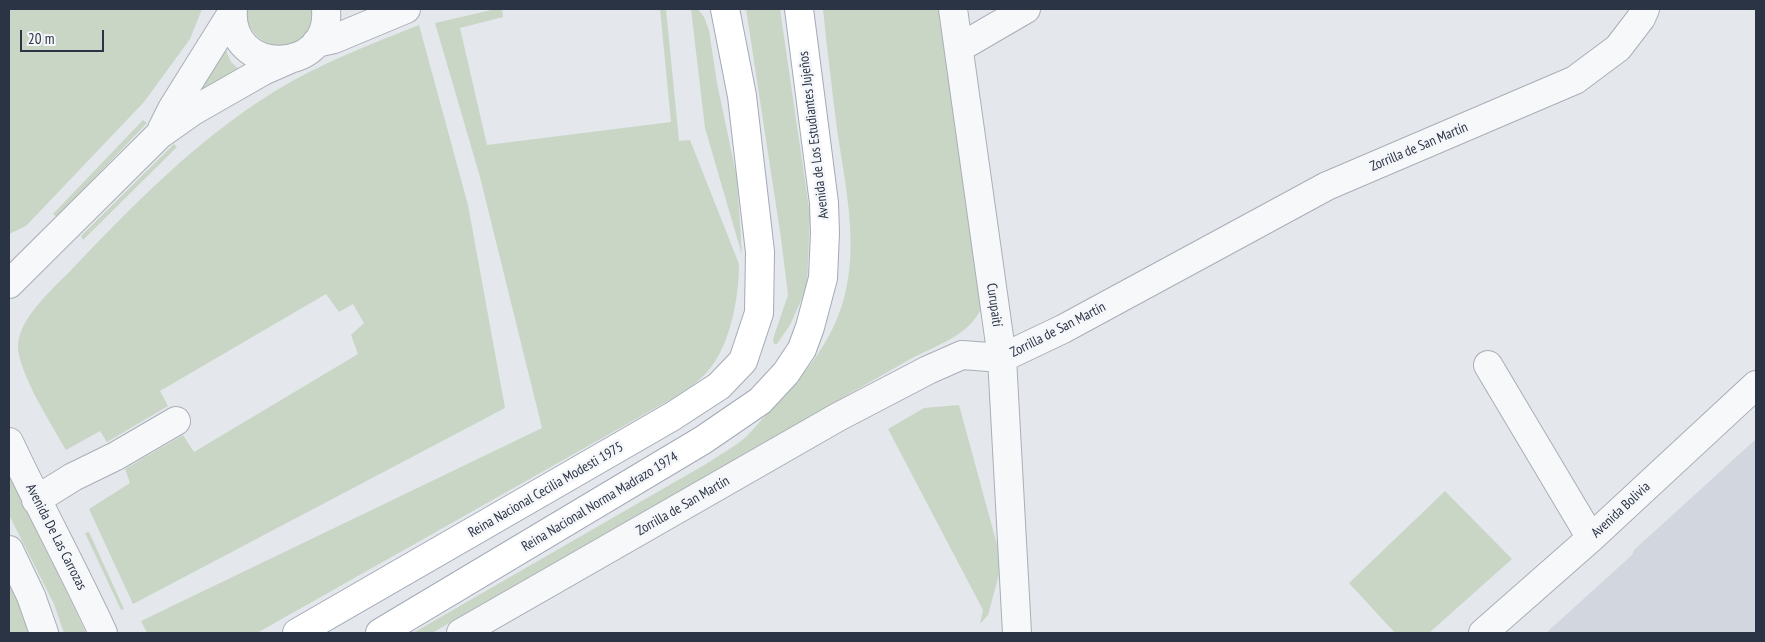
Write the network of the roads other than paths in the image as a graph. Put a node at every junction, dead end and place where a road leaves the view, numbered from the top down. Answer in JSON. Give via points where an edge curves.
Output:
{"nodes":[{"id":1,"x":326,"y":9,"type":"edge"},
{"id":2,"x":406,"y":9,"type":"edge"},
{"id":3,"x":725,"y":9,"type":"edge"},
{"id":4,"x":799,"y":9,"type":"edge"},
{"id":5,"x":1026,"y":9,"type":"edge"},
{"id":6,"x":1645,"y":9,"type":"edge"},
{"id":7,"x":233,"y":11,"type":"edge"},
{"id":8,"x":961,"y":13,"type":"edge"},
{"id":9,"x":316,"y":43,"type":"junction"},
{"id":10,"x":959,"y":48,"type":"junction"},
{"id":11,"x":288,"y":60,"type":"junction"},
{"id":12,"x":159,"y":135,"type":"junction"},
{"id":13,"x":9,"y":284,"type":"edge"},
{"id":14,"x":802,"y":348,"type":"joint"},
{"id":15,"x":1002,"y":358,"type":"junction"},
{"id":16,"x":1488,"y":365,"type":"dead end"},
{"id":17,"x":1756,"y":385,"type":"edge"},
{"id":18,"x":176,"y":421,"type":"dead end"},
{"id":19,"x":9,"y":442,"type":"edge"},
{"id":20,"x":36,"y":500,"type":"junction"},
{"id":21,"x":1590,"y":538,"type":"junction"},
{"id":22,"x":9,"y":550,"type":"edge"},
{"id":23,"x":44,"y":633,"type":"edge"},
{"id":24,"x":103,"y":633,"type":"edge"},
{"id":25,"x":297,"y":633,"type":"edge"},
{"id":26,"x":380,"y":633,"type":"edge"},
{"id":27,"x":461,"y":633,"type":"edge"},
{"id":28,"x":1017,"y":633,"type":"edge"},
{"id":29,"x":1483,"y":633,"type":"edge"}],
"edges":[{"from":1,"to":9,"type":"street","via":[[326,23]]},
{"from":2,"to":9,"type":"street","via":[[334,40]]},
{"from":3,"to":25,"type":"main road","name":"Reina Nacional Cecilia Modesti 1975","via":[[742,96],[760,252],[759,313],[743,361],[718,386],[673,416]]},
{"from":4,"to":14,"type":"main road","name":"Avenida de Los Estudiantes Jujeños","via":[[824,202],[825,233],[823,278]]},
{"from":5,"to":10,"type":"street"},
{"from":6,"to":15,"type":"street","name":"Zorrilla de San Martín","via":[[1618,48],[1575,80],[1326,186],[1063,329]]},
{"from":7,"to":11,"type":"street","via":[[234,27],[249,50],[274,61]]},
{"from":7,"to":12,"type":"street"},
{"from":8,"to":10,"type":"street","name":"Curupaití"},
{"from":9,"to":11,"type":"street","via":[[299,57]]},
{"from":10,"to":15,"type":"street","name":"Curupaití"},
{"from":11,"to":12,"type":"street","via":[[263,71]]},
{"from":12,"to":13,"type":"street"},
{"from":14,"to":26,"type":"main road","name":"Reina Nacional Norma Madrazo 1974","via":[[786,373],[760,402],[539,540]]},
{"from":15,"to":27,"type":"street","name":"Zorrilla de San Martín","via":[[962,356],[928,370],[838,417]]},
{"from":15,"to":28,"type":"street","name":"Curupaití"},
{"from":16,"to":21,"type":"street"},
{"from":17,"to":21,"type":"street","name":"Avenida Bolivia"},
{"from":18,"to":20,"type":"street"},
{"from":19,"to":20,"type":"street","name":"Avenida De Las Carrozas"},
{"from":20,"to":24,"type":"street","name":"Avenida De Las Carrozas"},
{"from":21,"to":29,"type":"street","name":"Avenida Bolivia"},
{"from":22,"to":23,"type":"street","via":[[32,596]]}]}
